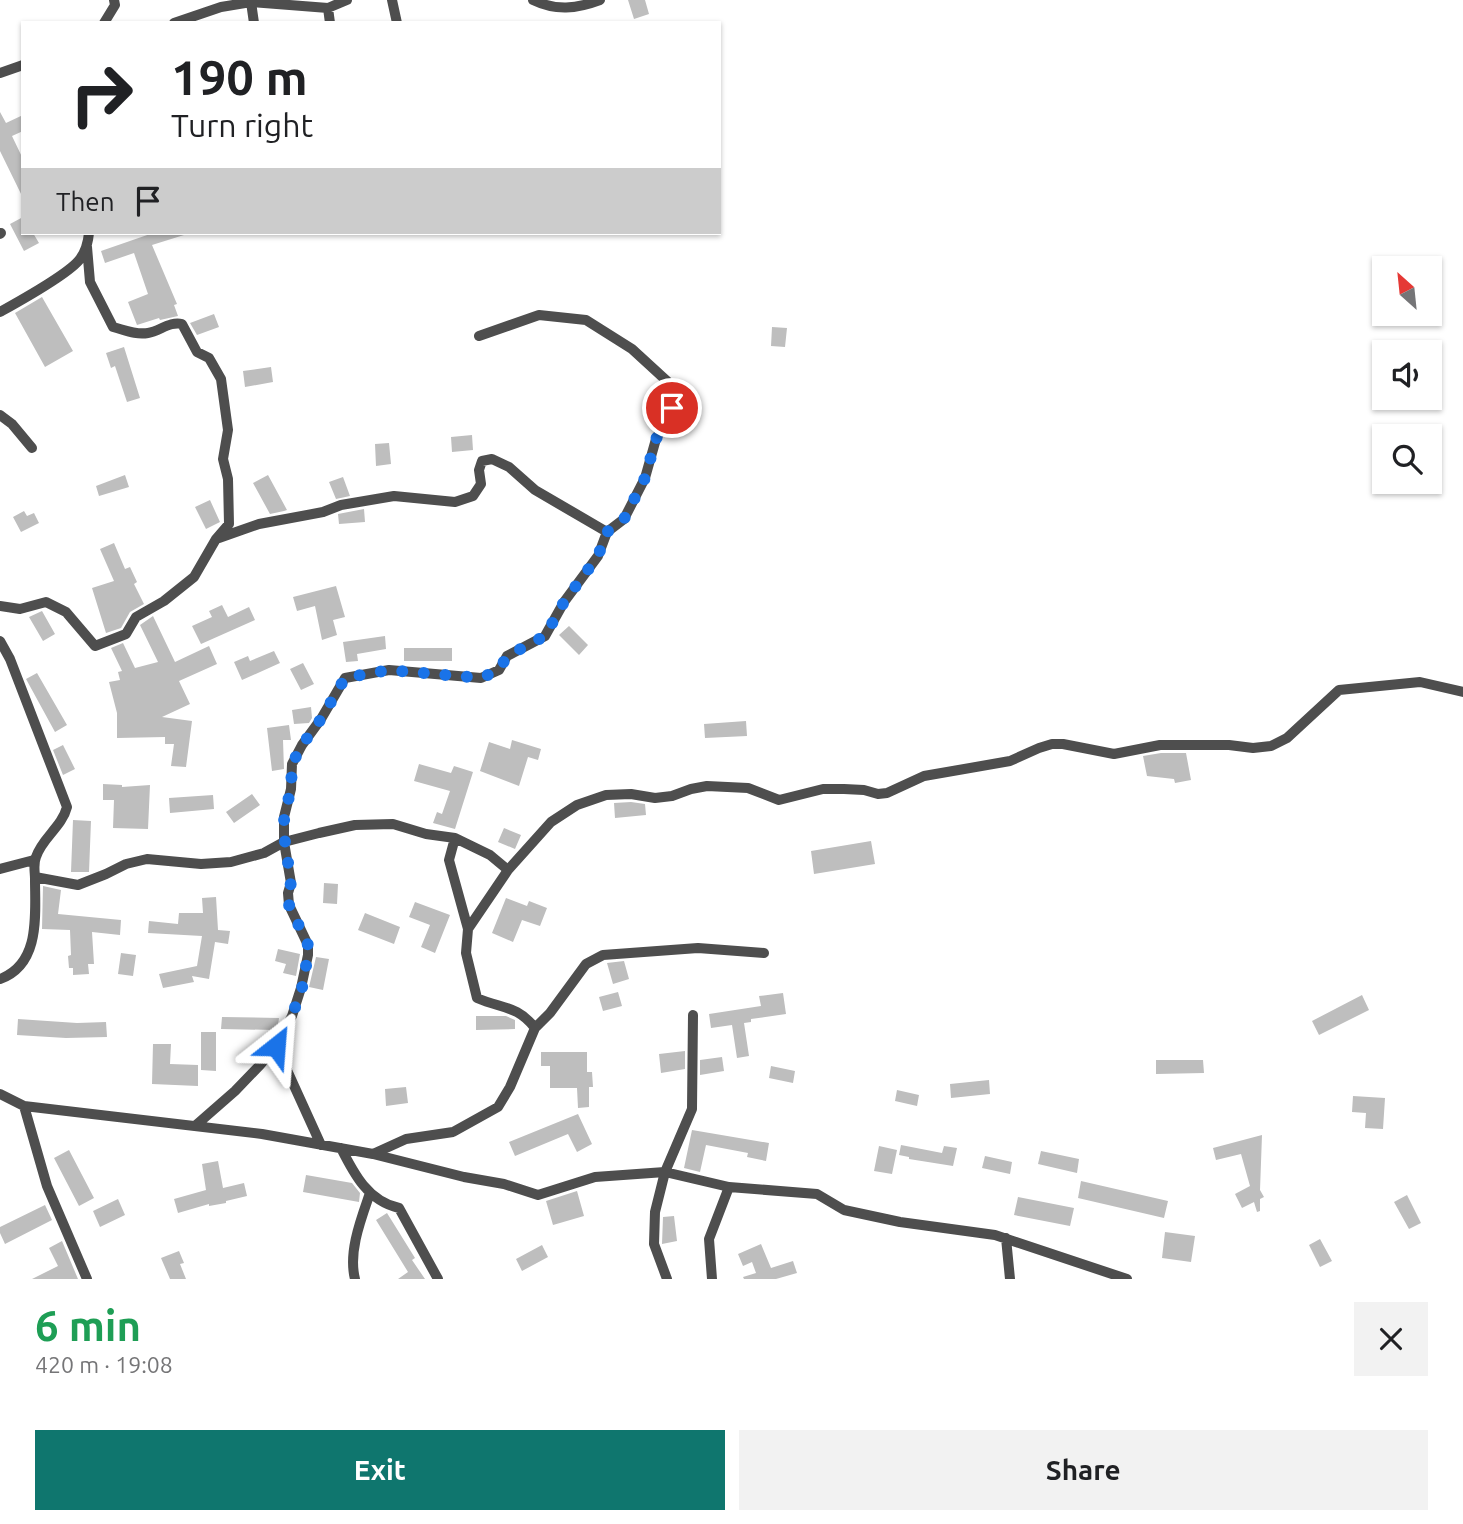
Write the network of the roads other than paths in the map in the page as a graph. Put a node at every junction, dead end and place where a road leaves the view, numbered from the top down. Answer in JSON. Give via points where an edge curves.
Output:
{"nodes":[{"id":1,"x":114,"y":0,"type":"edge"},
{"id":2,"x":347,"y":0,"type":"edge"},
{"id":3,"x":392,"y":0,"type":"edge"},
{"id":4,"x":533,"y":0,"type":"edge"},
{"id":5,"x":600,"y":0,"type":"edge"},
{"id":6,"x":251,"y":2,"type":"junction"},
{"id":7,"x":328,"y":8,"type":"junction"},
{"id":8,"x":105,"y":21,"type":"edge"},
{"id":9,"x":180,"y":21,"type":"edge"},
{"id":10,"x":254,"y":21,"type":"edge"},
{"id":11,"x":330,"y":21,"type":"edge"},
{"id":12,"x":397,"y":21,"type":"edge"},
{"id":13,"x":21,"y":66,"type":"edge"},
{"id":14,"x":0,"y":73,"type":"edge"},
{"id":15,"x":89,"y":235,"type":"edge"},
{"id":16,"x":87,"y":247,"type":"junction"},
{"id":17,"x":0,"y":312,"type":"edge"},
{"id":18,"x":479,"y":336,"type":"dead end"},
{"id":19,"x":0,"y":415,"type":"edge"},
{"id":20,"x":32,"y":449,"type":"dead end"},
{"id":21,"x":607,"y":532,"type":"junction"},
{"id":22,"x":216,"y":539,"type":"junction"},
{"id":23,"x":0,"y":607,"type":"edge"},
{"id":24,"x":0,"y":641,"type":"edge"},
{"id":25,"x":1463,"y":692,"type":"edge"},
{"id":26,"x":456,"y":838,"type":"junction"},
{"id":27,"x":285,"y":842,"type":"junction"},
{"id":28,"x":34,"y":860,"type":"junction"},
{"id":29,"x":0,"y":869,"type":"edge"},
{"id":30,"x":508,"y":870,"type":"junction"},
{"id":31,"x":35,"y":877,"type":"junction"},
{"id":32,"x":468,"y":929,"type":"junction"},
{"id":33,"x":764,"y":953,"type":"dead end"},
{"id":34,"x":2,"y":981,"type":"edge"},
{"id":35,"x":693,"y":1015,"type":"dead end"},
{"id":36,"x":535,"y":1028,"type":"junction"},
{"id":37,"x":276,"y":1046,"type":"junction"},
{"id":38,"x":0,"y":1094,"type":"edge"},
{"id":39,"x":24,"y":1107,"type":"junction"},
{"id":40,"x":195,"y":1126,"type":"junction"},
{"id":41,"x":321,"y":1145,"type":"junction"},
{"id":42,"x":341,"y":1148,"type":"junction"},
{"id":43,"x":373,"y":1154,"type":"junction"},
{"id":44,"x":665,"y":1171,"type":"junction"},
{"id":45,"x":729,"y":1187,"type":"junction"},
{"id":46,"x":370,"y":1193,"type":"junction"},
{"id":47,"x":1006,"y":1238,"type":"junction"},
{"id":48,"x":713,"y":1276,"type":"edge"},
{"id":49,"x":87,"y":1279,"type":"edge"},
{"id":50,"x":355,"y":1279,"type":"edge"},
{"id":51,"x":438,"y":1279,"type":"edge"},
{"id":52,"x":667,"y":1279,"type":"edge"},
{"id":53,"x":1010,"y":1279,"type":"edge"},
{"id":54,"x":1127,"y":1279,"type":"edge"}],
"edges":[{"from":1,"to":8,"type":"street"},
{"from":2,"to":7,"type":"street"},
{"from":3,"to":12,"type":"street"},
{"from":4,"to":5,"type":"street","via":[[550,8],[586,6]]},
{"from":6,"to":7,"type":"street"},
{"from":6,"to":9,"type":"street"},
{"from":6,"to":10,"type":"street"},
{"from":7,"to":11,"type":"street"},
{"from":13,"to":14,"type":"street"},
{"from":15,"to":16,"type":"street"},
{"from":16,"to":17,"type":"street","via":[[78,262]]},
{"from":16,"to":22,"type":"street","via":[[90,282],[113,327],[136,334],[182,324],[197,352],[209,358],[220,379],[228,430],[223,459],[229,524]]},
{"from":18,"to":21,"type":"street","via":[[539,315],[586,320],[632,349],[668,382],[672,408],[656,439],[645,478],[624,519]]},
{"from":19,"to":20,"type":"street"},
{"from":21,"to":22,"type":"street","via":[[492,459],[482,461],[481,484],[473,496],[455,502],[394,496],[259,524]]},
{"from":21,"to":27,"type":"street","via":[[598,556],[545,636],[507,656],[499,670],[481,678],[389,670],[345,678],[292,764]]},
{"from":22,"to":23,"type":"street","via":[[194,576],[136,617],[126,634],[95,646],[66,612],[46,602],[20,609]]},
{"from":24,"to":28,"type":"street","via":[[67,807],[65,817],[41,844]]},
{"from":25,"to":30,"type":"street","via":[[1420,682],[1339,690],[1287,738],[1271,746],[1160,745],[1114,754],[1052,744],[1010,761],[924,776],[887,793],[823,789],[779,800],[748,788],[707,786],[664,797],[606,796],[577,805],[551,822]]},
{"from":26,"to":27,"type":"street","via":[[394,824],[355,825]]},
{"from":26,"to":30,"type":"street"},
{"from":26,"to":32,"type":"street","via":[[449,860]]},
{"from":27,"to":31,"type":"street","via":[[231,862],[147,859],[78,885]]},
{"from":27,"to":37,"type":"street","via":[[289,905],[305,936],[308,955],[302,988]]},
{"from":28,"to":29,"type":"street"},
{"from":28,"to":31,"type":"street"},
{"from":30,"to":32,"type":"street"},
{"from":31,"to":34,"type":"street","via":[[33,937],[23,964]]},
{"from":32,"to":36,"type":"street","via":[[466,953],[477,998],[525,1015]]},
{"from":33,"to":36,"type":"street","via":[[698,948],[603,955],[586,964]]},
{"from":35,"to":44,"type":"street","via":[[692,1109]]},
{"from":36,"to":43,"type":"street","via":[[498,1107],[453,1132],[406,1139]]},
{"from":37,"to":40,"type":"street"},
{"from":37,"to":41,"type":"street"},
{"from":38,"to":39,"type":"street"},
{"from":39,"to":40,"type":"street"},
{"from":39,"to":49,"type":"street","via":[[47,1186]]},
{"from":40,"to":41,"type":"street"},
{"from":41,"to":42,"type":"street"},
{"from":42,"to":43,"type":"street"},
{"from":42,"to":46,"type":"street"},
{"from":43,"to":44,"type":"street","via":[[538,1195],[595,1177]]},
{"from":44,"to":45,"type":"street"},
{"from":44,"to":52,"type":"street","via":[[655,1212],[654,1244]]},
{"from":45,"to":47,"type":"street","via":[[817,1194],[844,1210]]},
{"from":45,"to":48,"type":"street","via":[[709,1239]]},
{"from":46,"to":50,"type":"street","via":[[358,1228],[352,1269]]},
{"from":46,"to":51,"type":"street","via":[[385,1205],[399,1208]]},
{"from":47,"to":53,"type":"street"},
{"from":47,"to":54,"type":"street"}]}
